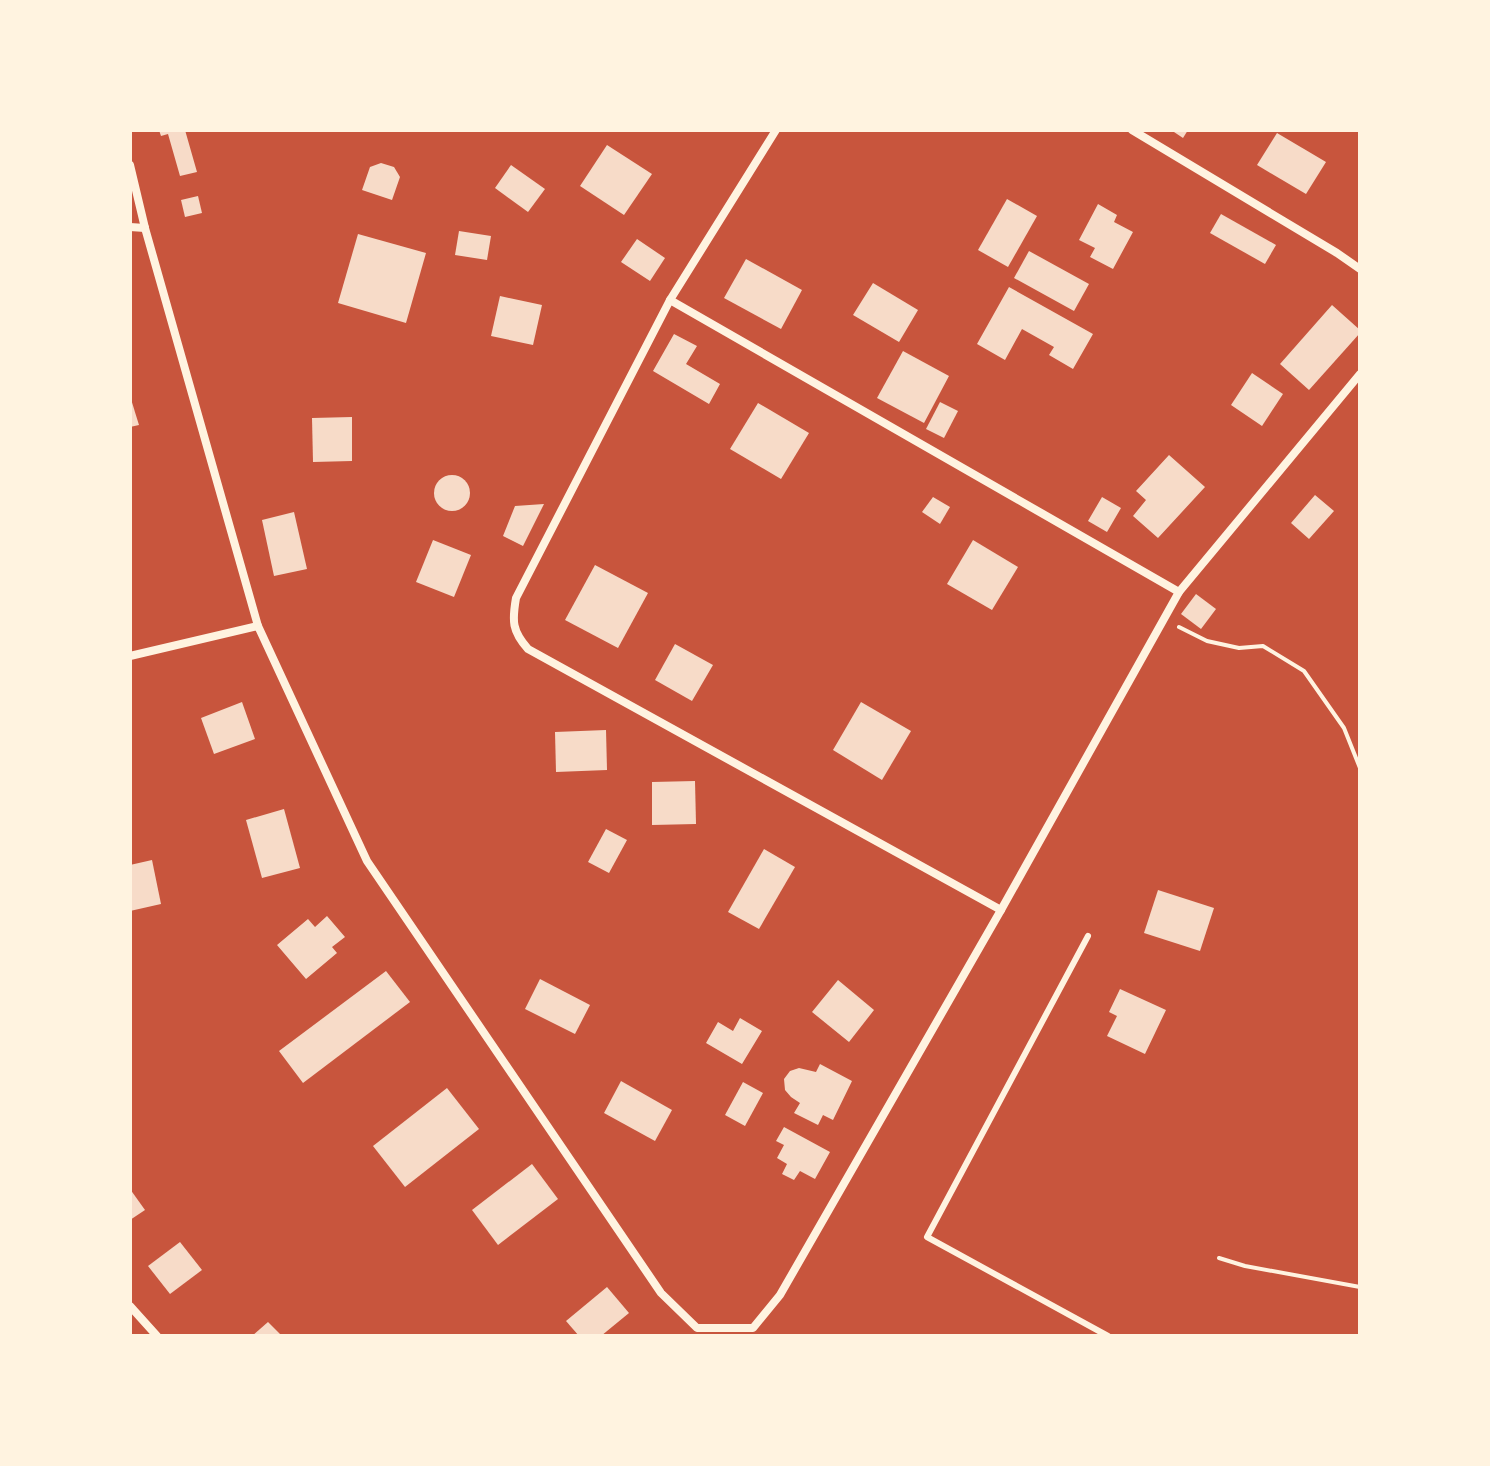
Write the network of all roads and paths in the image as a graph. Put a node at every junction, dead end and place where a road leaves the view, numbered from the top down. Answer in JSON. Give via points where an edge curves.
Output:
{"nodes":[{"id":1,"x":776,"y":130,"type":"edge"},
{"id":2,"x":1132,"y":130,"type":"edge"},
{"id":3,"x":130,"y":165,"type":"edge"},
{"id":4,"x":130,"y":227,"type":"edge"},
{"id":5,"x":145,"y":228,"type":"junction"},
{"id":6,"x":1360,"y":269,"type":"edge"},
{"id":7,"x":670,"y":300,"type":"junction"},
{"id":8,"x":1360,"y":374,"type":"edge"},
{"id":9,"x":1179,"y":592,"type":"junction"},
{"id":10,"x":1163,"y":619,"type":"junction"},
{"id":11,"x":258,"y":626,"type":"junction"},
{"id":12,"x":130,"y":656,"type":"edge"},
{"id":13,"x":1360,"y":768,"type":"edge"},
{"id":14,"x":1001,"y":910,"type":"junction"},
{"id":15,"x":1088,"y":936,"type":"dead end"},
{"id":16,"x":1219,"y":1258,"type":"dead end"},
{"id":17,"x":1360,"y":1287,"type":"edge"},
{"id":18,"x":130,"y":1306,"type":"edge"},
{"id":19,"x":157,"y":1336,"type":"edge"},
{"id":20,"x":1108,"y":1336,"type":"edge"}],
"edges":[{"from":1,"to":7,"type":"street"},
{"from":2,"to":6,"type":"street"},
{"from":3,"to":5,"type":"street"},
{"from":4,"to":5,"type":"street"},
{"from":5,"to":11,"type":"street"},
{"from":7,"to":9,"type":"street"},
{"from":7,"to":14,"type":"street","via":[[516,598],[516,635],[528,649]]},
{"from":8,"to":9,"type":"street"},
{"from":9,"to":10,"type":"street"},
{"from":10,"to":13,"type":"path","via":[[1207,641],[1239,648],[1263,646],[1304,671],[1344,728]]},
{"from":10,"to":14,"type":"street"},
{"from":11,"to":12,"type":"street"},
{"from":11,"to":14,"type":"street","via":[[367,861],[661,1293],[697,1328],[753,1328],[780,1295]]},
{"from":15,"to":20,"type":"lane","via":[[927,1237]]},
{"from":16,"to":17,"type":"path"},
{"from":18,"to":19,"type":"street"}]}
